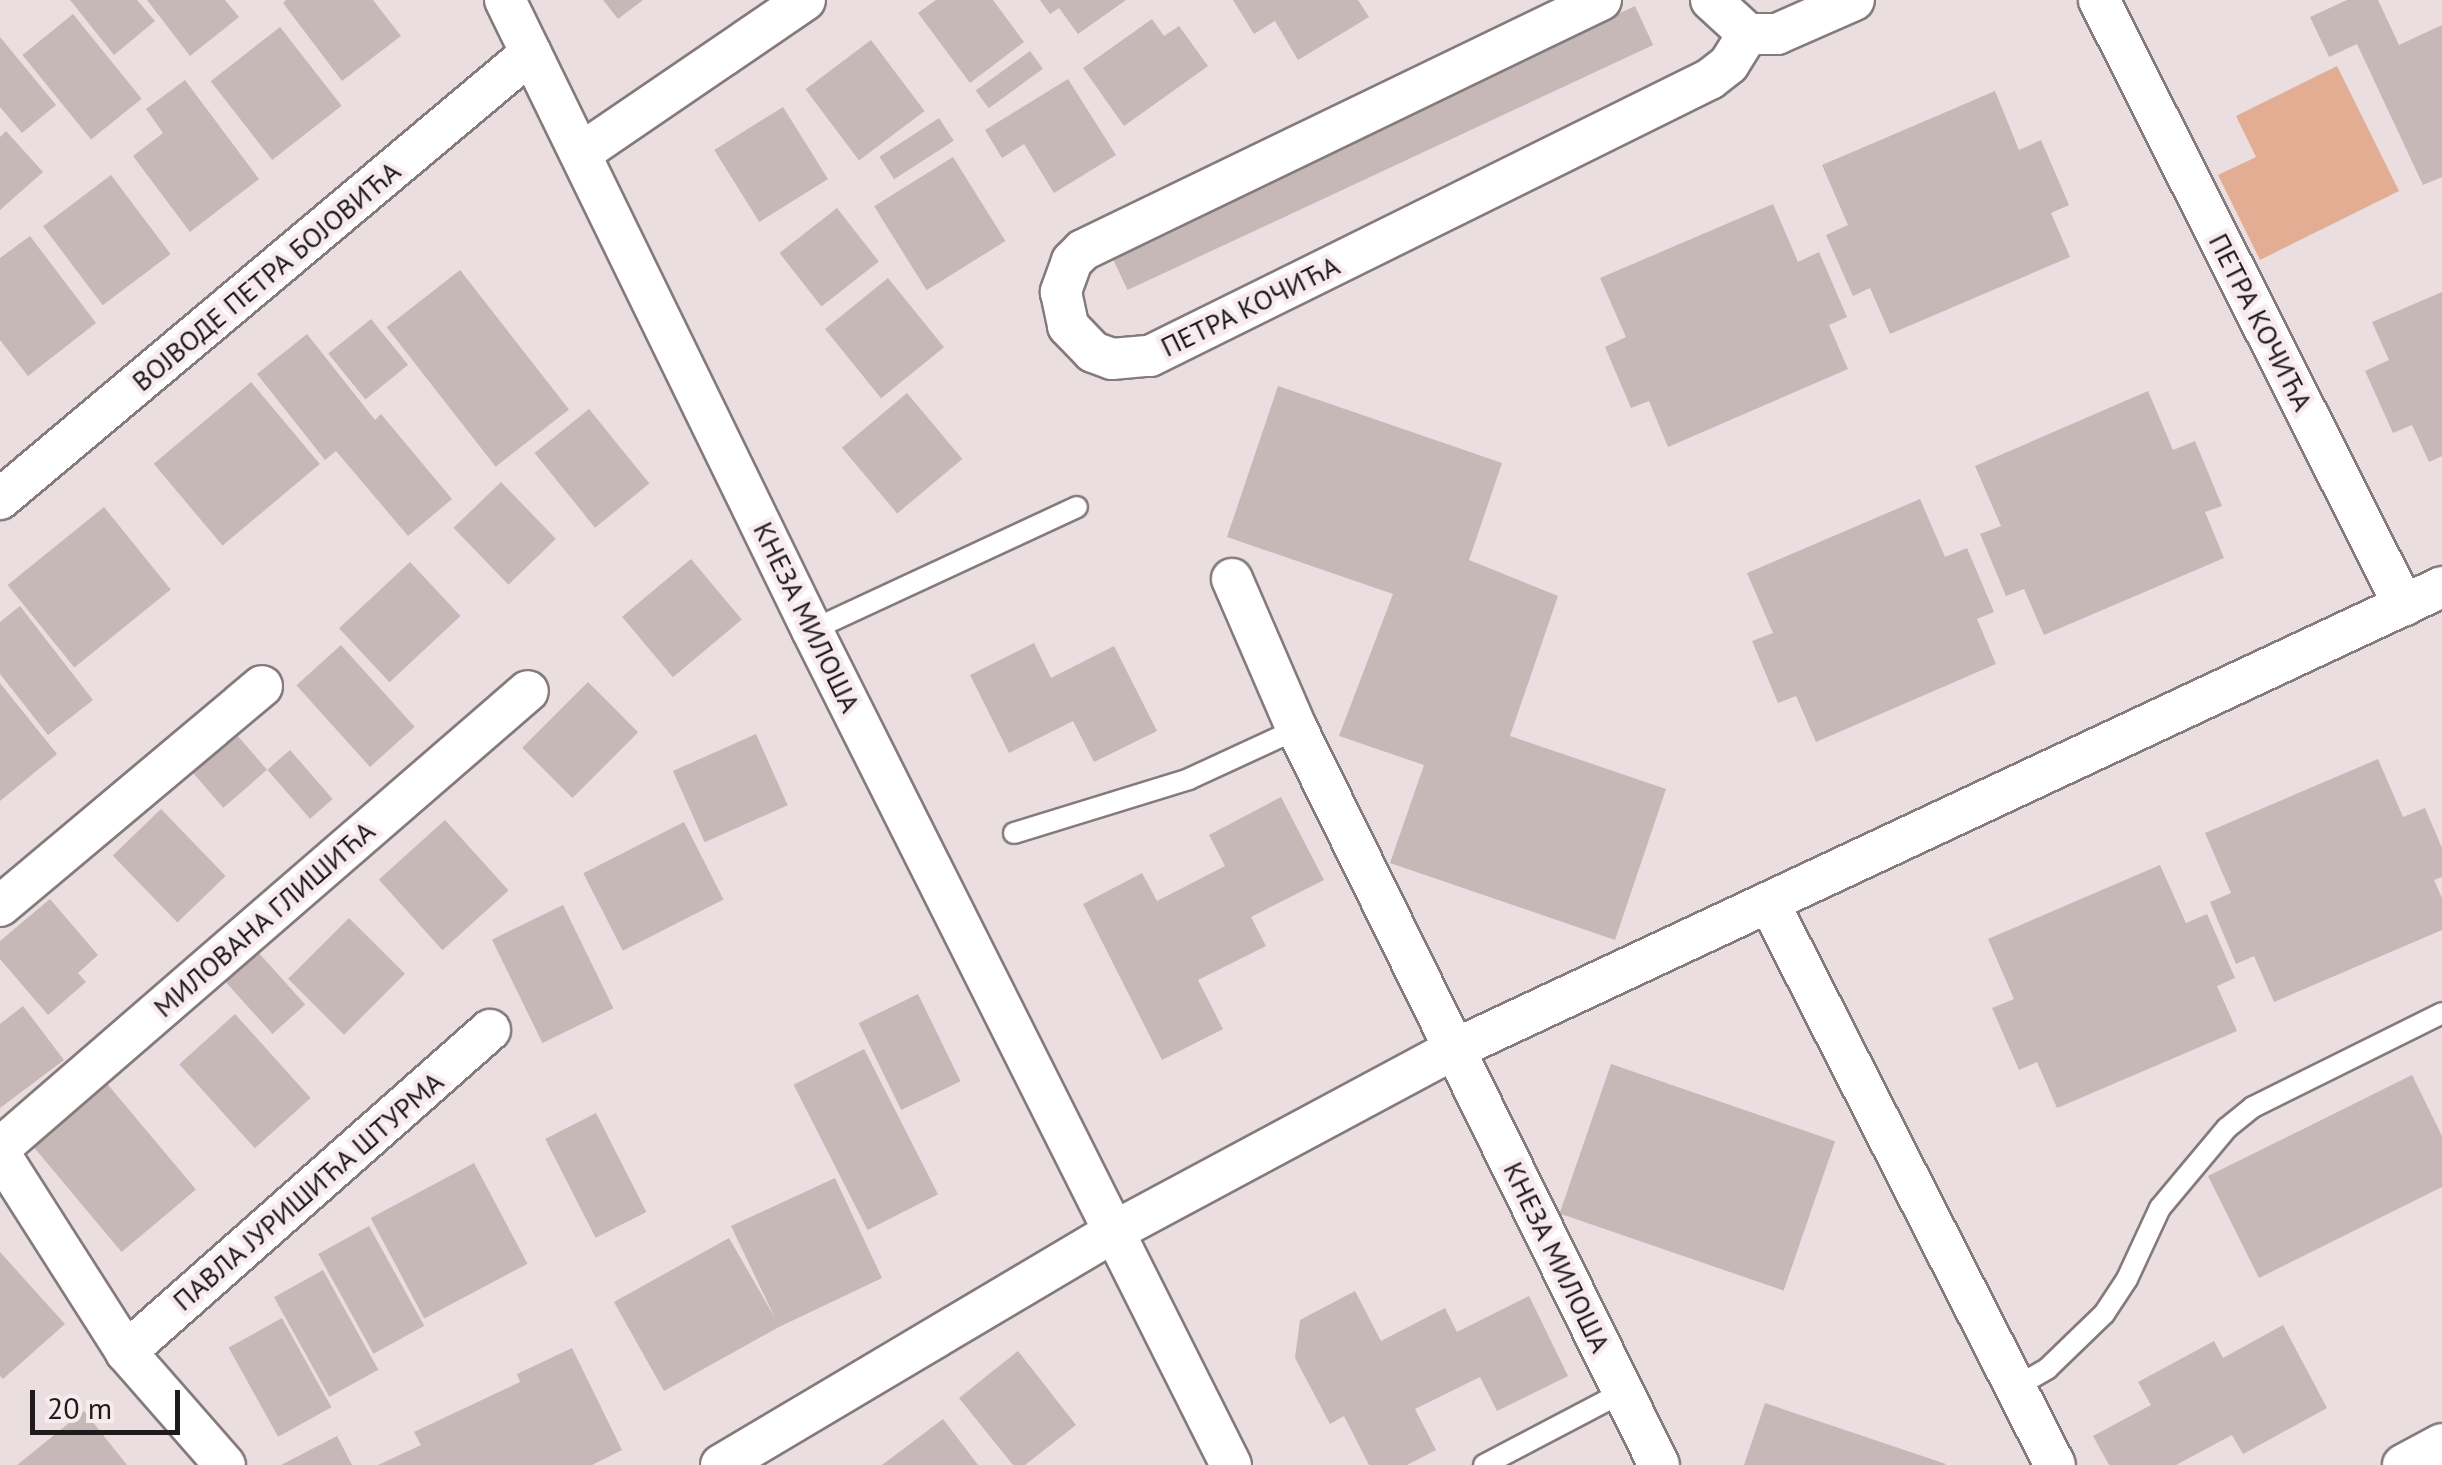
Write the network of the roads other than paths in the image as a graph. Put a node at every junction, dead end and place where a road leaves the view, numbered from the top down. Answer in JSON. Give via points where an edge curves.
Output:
{"nodes":[{"id":1,"x":505,"y":0,"type":"edge"},
{"id":2,"x":805,"y":0,"type":"edge"},
{"id":3,"x":1601,"y":0,"type":"edge"},
{"id":4,"x":1711,"y":0,"type":"edge"},
{"id":5,"x":1854,"y":0,"type":"edge"},
{"id":6,"x":2100,"y":0,"type":"edge"},
{"id":7,"x":1748,"y":34,"type":"junction"},
{"id":8,"x":531,"y":53,"type":"junction"},
{"id":9,"x":580,"y":152,"type":"junction"},
{"id":10,"x":0,"y":499,"type":"edge"},
{"id":11,"x":1078,"y":506,"type":"dead end"},
{"id":12,"x":1232,"y":579,"type":"dead end"},
{"id":13,"x":2442,"y":587,"type":"edge"},
{"id":14,"x":2404,"y":606,"type":"junction"},
{"id":15,"x":812,"y":630,"type":"junction"},
{"id":16,"x":262,"y":686,"type":"dead end"},
{"id":17,"x":528,"y":691,"type":"dead end"},
{"id":18,"x":1297,"y":729,"type":"junction"},
{"id":19,"x":1014,"y":833,"type":"dead end"},
{"id":20,"x":0,"y":906,"type":"edge"},
{"id":21,"x":1770,"y":906,"type":"junction"},
{"id":22,"x":2442,"y":1013,"type":"edge"},
{"id":23,"x":490,"y":1030,"type":"dead end"},
{"id":24,"x":1455,"y":1049,"type":"junction"},
{"id":25,"x":0,"y":1151,"type":"edge"},
{"id":26,"x":1113,"y":1232,"type":"junction"},
{"id":27,"x":126,"y":1352,"type":"junction"},
{"id":28,"x":2014,"y":1388,"type":"junction"},
{"id":29,"x":1622,"y":1392,"type":"junction"},
{"id":30,"x":2442,"y":1444,"type":"edge"},
{"id":31,"x":225,"y":1465,"type":"edge"},
{"id":32,"x":721,"y":1465,"type":"edge"},
{"id":33,"x":1232,"y":1465,"type":"edge"},
{"id":34,"x":1484,"y":1465,"type":"edge"},
{"id":35,"x":1658,"y":1465,"type":"edge"},
{"id":36,"x":2055,"y":1465,"type":"edge"},
{"id":37,"x":2402,"y":1465,"type":"edge"}],
"edges":[{"from":1,"to":8,"type":"street","name":"КНЕЗА МИЛОША"},
{"from":2,"to":9,"type":"street"},
{"from":3,"to":7,"type":"street","name":"ПЕТРА КОЧИЋА","via":[[1083,250],[1064,276],[1068,326],[1094,352],[1112,359],[1150,356],[1710,79]]},
{"from":4,"to":7,"type":"street"},
{"from":5,"to":7,"type":"street","via":[[1777,34]]},
{"from":6,"to":14,"type":"street","name":"ПЕТРА КОЧИЋА"},
{"from":8,"to":9,"type":"street","name":"КНЕЗА МИЛОША"},
{"from":8,"to":10,"type":"street","name":"ВОЈВОДЕ ПЕТРА БОЈОВИЋА"},
{"from":9,"to":15,"type":"street","name":"КНЕЗА МИЛОША"},
{"from":11,"to":15,"type":"lane"},
{"from":12,"to":18,"type":"street","name":"КНЕЗА МИЛОША"},
{"from":13,"to":14,"type":"street"},
{"from":14,"to":21,"type":"street"},
{"from":15,"to":26,"type":"street","name":"КНЕЗА МИЛОША"},
{"from":16,"to":20,"type":"street"},
{"from":17,"to":25,"type":"street","name":"МИЛОВАНА ГЛИШИЋА"},
{"from":18,"to":19,"type":"lane","via":[[1188,779]]},
{"from":18,"to":24,"type":"street","name":"КНЕЗА МИЛОША"},
{"from":21,"to":24,"type":"street"},
{"from":21,"to":28,"type":"street"},
{"from":22,"to":28,"type":"lane","via":[[2253,1107],[2227,1128],[2160,1208],[2104,1314],[2063,1356]]},
{"from":23,"to":27,"type":"street","name":"ПАВЛА ЈУРИШИЋА ШТУРМА"},
{"from":24,"to":26,"type":"street"},
{"from":24,"to":29,"type":"street","name":"КНЕЗА МИЛОША"},
{"from":25,"to":27,"type":"street"},
{"from":26,"to":32,"type":"street"},
{"from":26,"to":33,"type":"street","name":"КНЕЗА МИЛОША"},
{"from":27,"to":31,"type":"street"},
{"from":28,"to":36,"type":"street"},
{"from":29,"to":34,"type":"lane"},
{"from":29,"to":35,"type":"street","name":"КНЕЗА МИЛОША"},
{"from":30,"to":37,"type":"street"}]}
